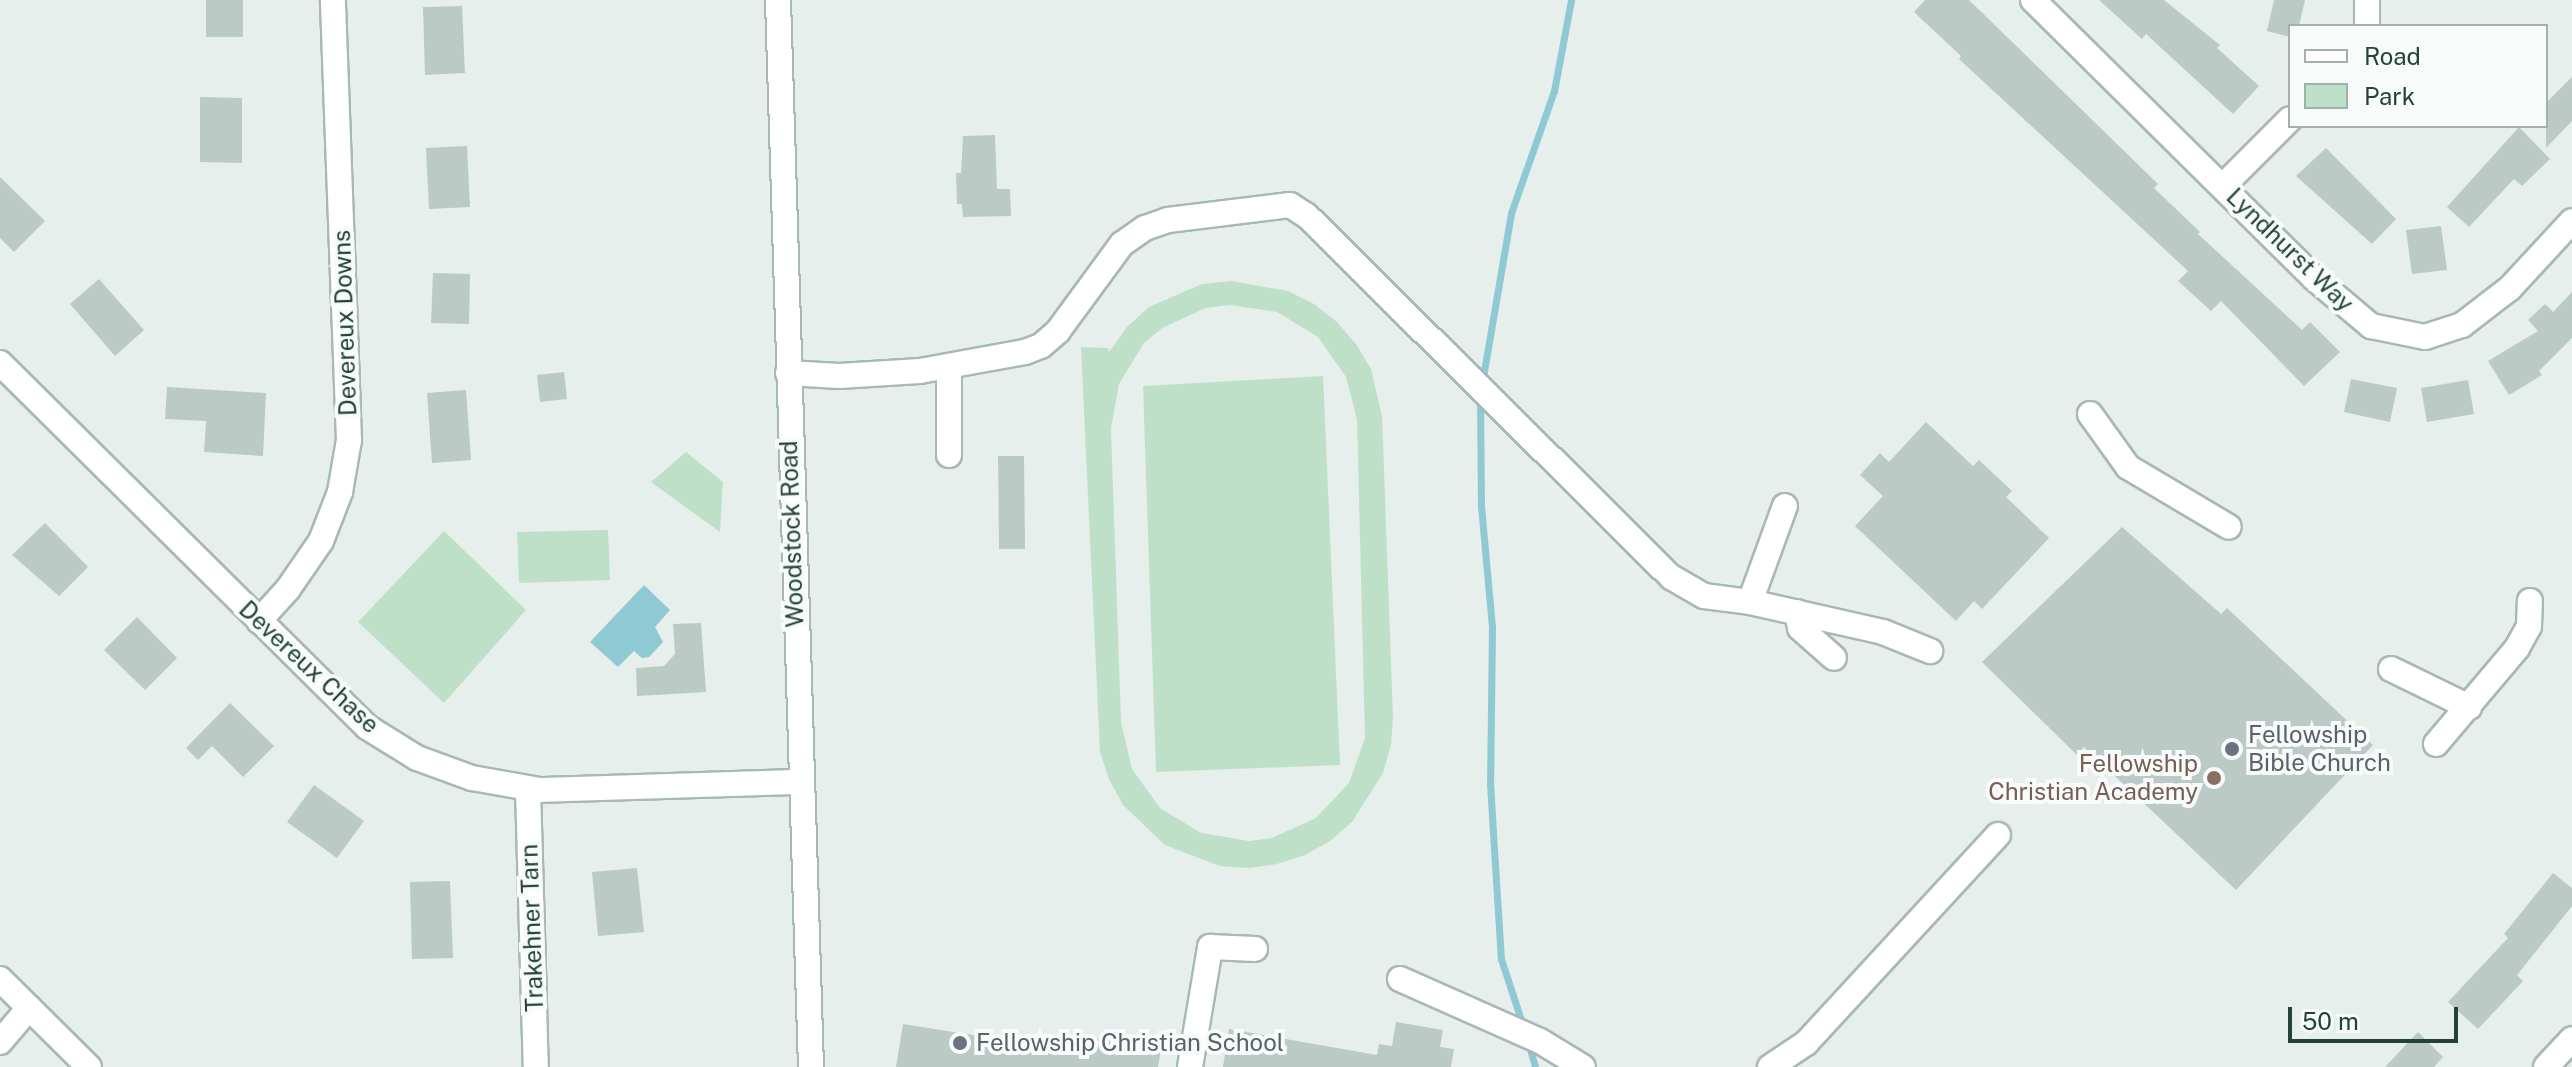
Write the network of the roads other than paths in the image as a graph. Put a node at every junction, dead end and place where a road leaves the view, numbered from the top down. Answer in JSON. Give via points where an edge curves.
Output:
{"nodes":[{"id":1,"x":333,"y":0,"type":"edge"},
{"id":2,"x":778,"y":0,"type":"edge"},
{"id":3,"x":2033,"y":0,"type":"edge"},
{"id":4,"x":2367,"y":0,"type":"edge"},
{"id":5,"x":2367,"y":24,"type":"edge"},
{"id":6,"x":2288,"y":121,"type":"edge"},
{"id":7,"x":2224,"y":185,"type":"junction"},
{"id":8,"x":2572,"y":221,"type":"edge"},
{"id":9,"x":0,"y":363,"type":"edge"},
{"id":10,"x":949,"y":366,"type":"junction"},
{"id":11,"x":788,"y":373,"type":"junction"},
{"id":12,"x":2090,"y":414,"type":"dead end"},
{"id":13,"x":949,"y":455,"type":"dead end"},
{"id":14,"x":1785,"y":506,"type":"dead end"},
{"id":15,"x":2229,"y":527,"type":"dead end"},
{"id":16,"x":2530,"y":601,"type":"dead end"},
{"id":17,"x":1750,"y":602,"type":"junction"},
{"id":18,"x":1797,"y":612,"type":"junction"},
{"id":19,"x":259,"y":621,"type":"junction"},
{"id":20,"x":1930,"y":651,"type":"dead end"},
{"id":21,"x":1834,"y":658,"type":"dead end"},
{"id":22,"x":2391,"y":669,"type":"dead end"},
{"id":23,"x":2469,"y":707,"type":"junction"},
{"id":24,"x":2436,"y":744,"type":"dead end"},
{"id":25,"x":799,"y":782,"type":"junction"},
{"id":26,"x":528,"y":789,"type":"junction"},
{"id":27,"x":1998,"y":835,"type":"dead end"},
{"id":28,"x":1255,"y":949,"type":"dead end"},
{"id":29,"x":0,"y":979,"type":"edge"},
{"id":30,"x":1400,"y":979,"type":"dead end"},
{"id":31,"x":29,"y":1008,"type":"junction"},
{"id":32,"x":2572,"y":1039,"type":"edge"},
{"id":33,"x":0,"y":1042,"type":"edge"},
{"id":34,"x":89,"y":1067,"type":"edge"},
{"id":35,"x":536,"y":1067,"type":"edge"},
{"id":36,"x":811,"y":1067,"type":"edge"},
{"id":37,"x":1190,"y":1067,"type":"edge"},
{"id":38,"x":1583,"y":1067,"type":"edge"},
{"id":39,"x":1770,"y":1067,"type":"edge"},
{"id":40,"x":2546,"y":1067,"type":"edge"}],
"edges":[{"from":1,"to":19,"type":"street","name":"Devereux Downs","via":[[349,440],[340,492],[321,541]]},
{"from":2,"to":11,"type":"street","name":"Woodstock Road"},
{"from":3,"to":7,"type":"street","name":"Lyndhurst Way"},
{"from":4,"to":5,"type":"street"},
{"from":6,"to":7,"type":"street"},
{"from":7,"to":8,"type":"street","name":"Lyndhurst Way","via":[[2352,312],[2371,326],[2425,337],[2480,314]]},
{"from":9,"to":19,"type":"street","name":"Devereux Chase"},
{"from":10,"to":11,"type":"street","via":[[839,376]]},
{"from":10,"to":13,"type":"street"},
{"from":10,"to":17,"type":"street","via":[[1041,346],[1122,244],[1145,228],[1168,220],[1290,205],[1307,216],[1671,577],[1704,596]]},
{"from":11,"to":25,"type":"street","name":"Woodstock Road"},
{"from":12,"to":15,"type":"street","via":[[2128,467]]},
{"from":14,"to":17,"type":"street"},
{"from":16,"to":23,"type":"street","via":[[2529,626],[2517,648]]},
{"from":17,"to":18,"type":"street"},
{"from":18,"to":20,"type":"street","via":[[1883,632]]},
{"from":18,"to":21,"type":"street","via":[[1800,628]]},
{"from":19,"to":26,"type":"street","name":"Devereux Chase","via":[[367,727],[417,758],[472,778]]},
{"from":22,"to":23,"type":"street"},
{"from":23,"to":24,"type":"street"},
{"from":25,"to":26,"type":"street","name":"Devereux Chase"},
{"from":25,"to":36,"type":"street","name":"Woodstock Road"},
{"from":26,"to":35,"type":"street","name":"Trakehner Tarn"},
{"from":27,"to":39,"type":"street","via":[[1806,1043]]},
{"from":28,"to":37,"type":"street","via":[[1210,947]]},
{"from":29,"to":31,"type":"street"},
{"from":30,"to":38,"type":"street","via":[[1540,1041]]},
{"from":31,"to":33,"type":"street"},
{"from":31,"to":34,"type":"street"},
{"from":32,"to":40,"type":"street"}]}
